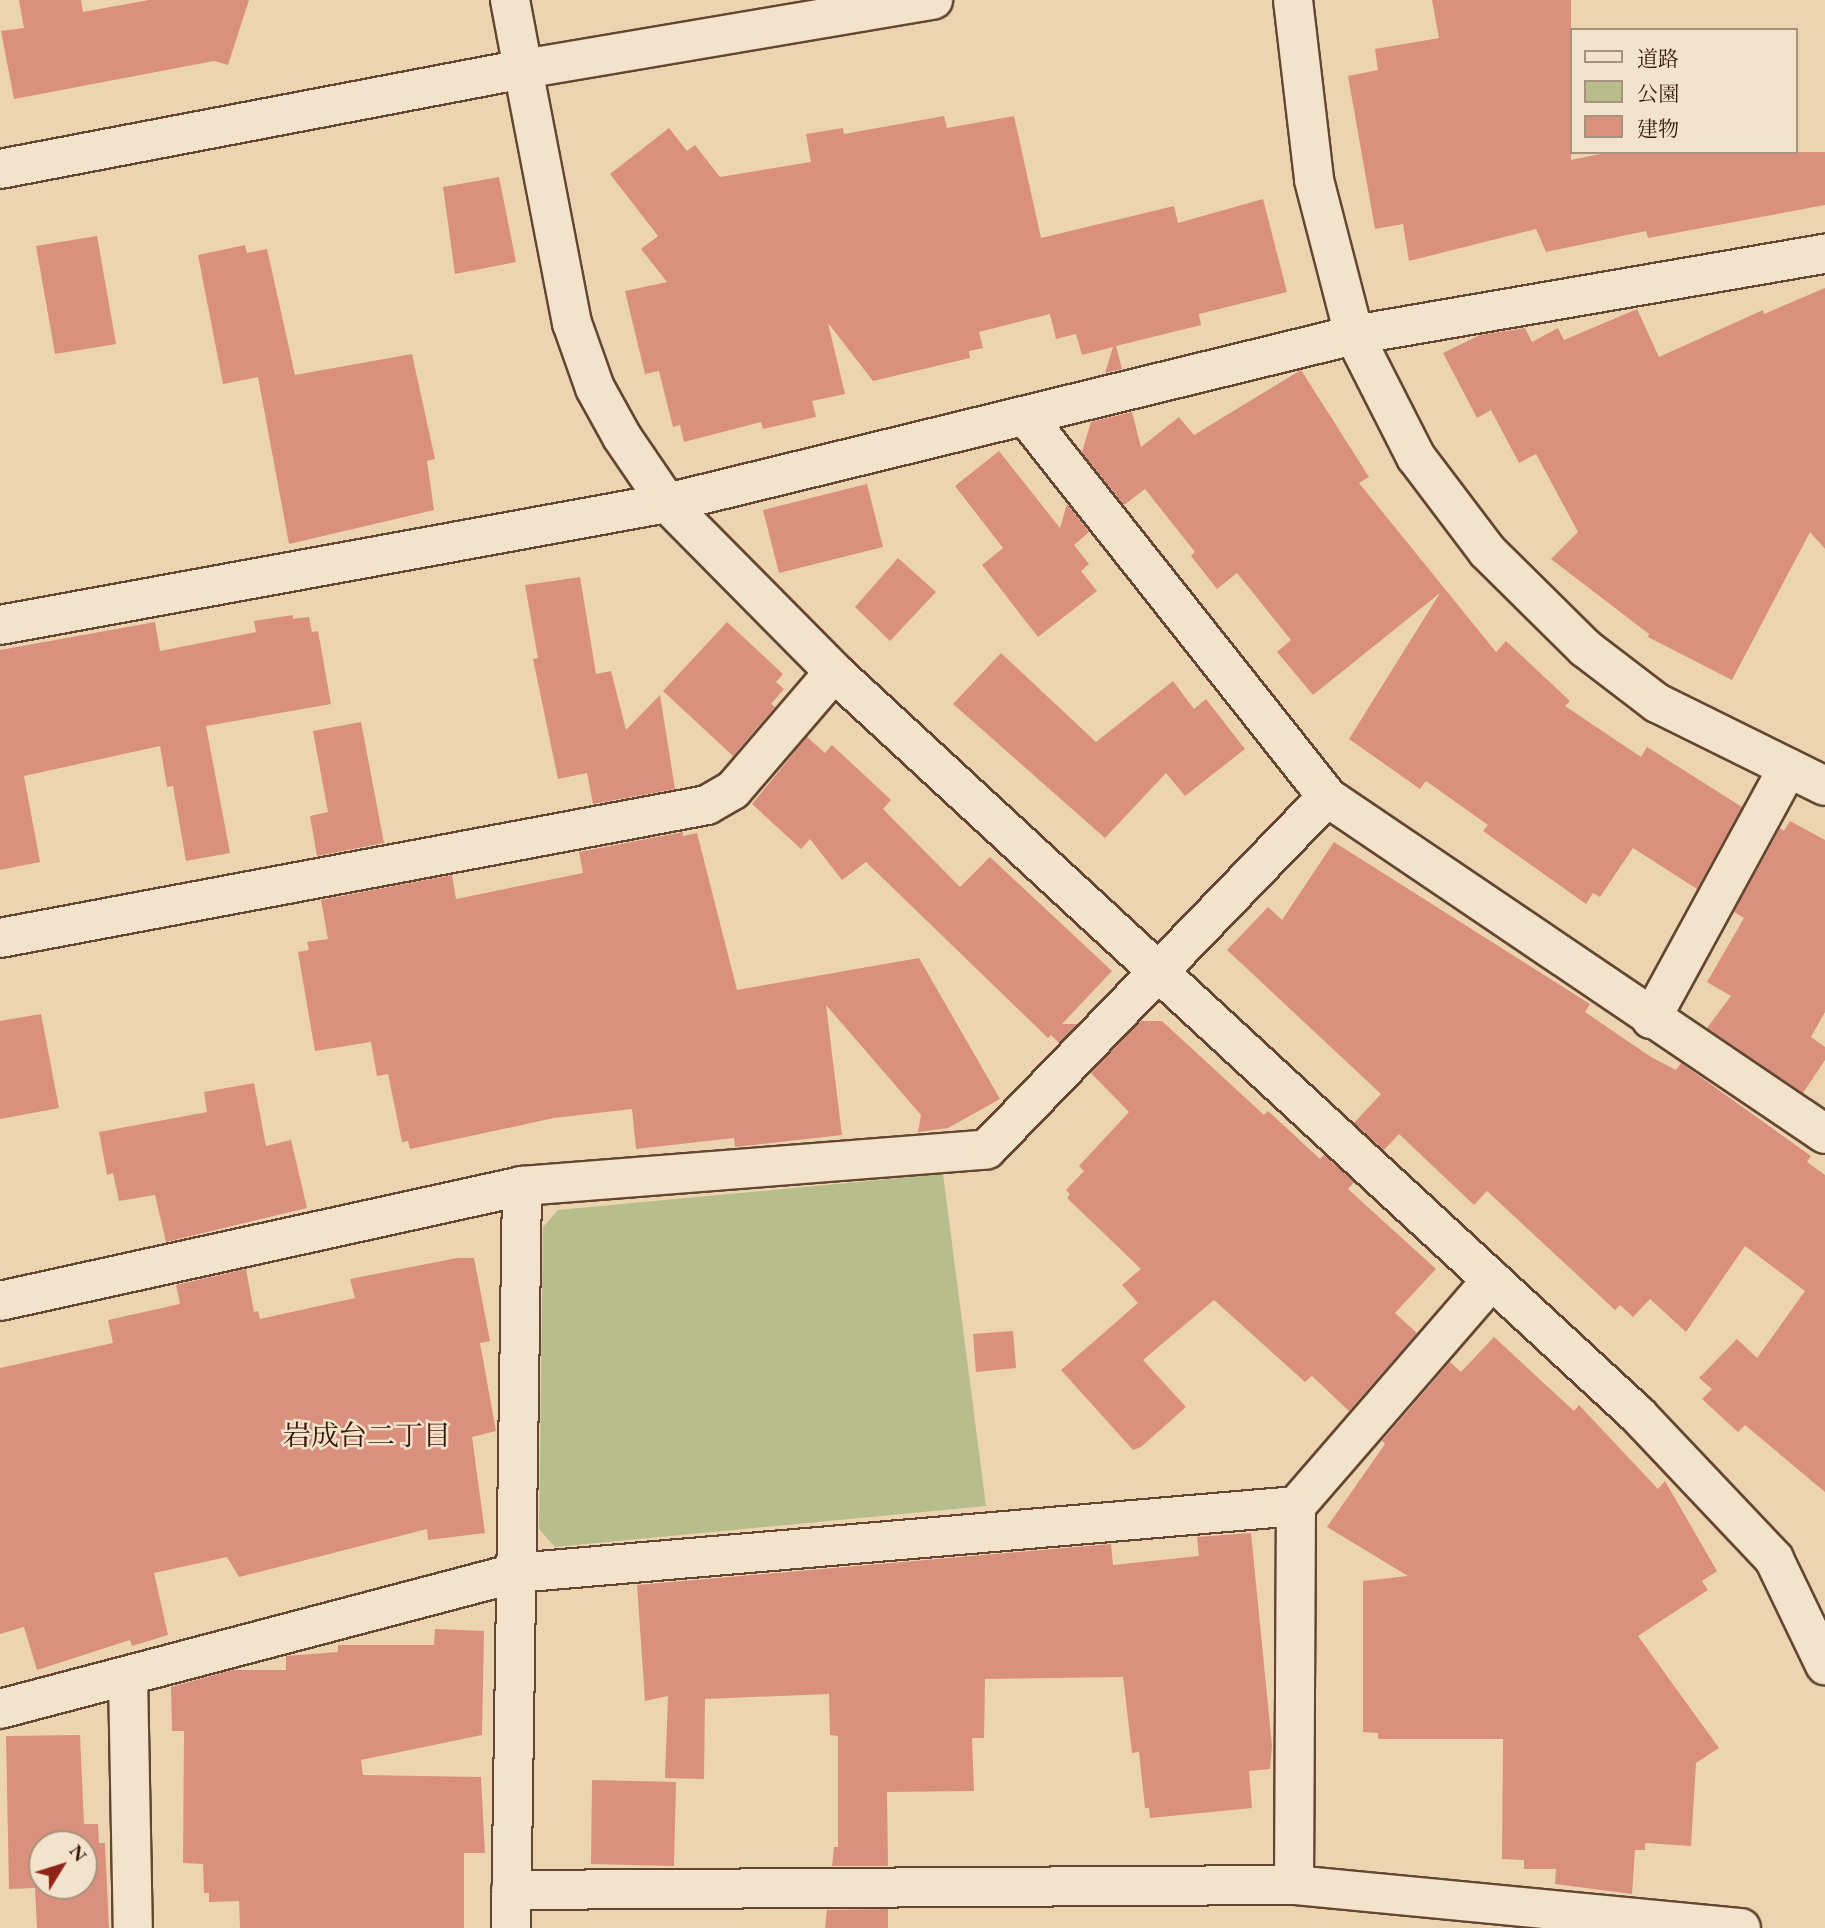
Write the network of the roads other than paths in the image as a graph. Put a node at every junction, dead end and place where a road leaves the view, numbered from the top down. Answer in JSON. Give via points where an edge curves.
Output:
{"nodes":[{"id":1,"x":510,"y":0,"type":"edge"},
{"id":2,"x":933,"y":0,"type":"edge"},
{"id":3,"x":1293,"y":0,"type":"edge"},
{"id":4,"x":523,"y":69,"type":"junction"},
{"id":5,"x":0,"y":169,"type":"edge"},
{"id":6,"x":1825,"y":254,"type":"edge"},
{"id":7,"x":1354,"y":335,"type":"junction"},
{"id":8,"x":1027,"y":418,"type":"junction"},
{"id":9,"x":667,"y":503,"type":"junction"},
{"id":10,"x":0,"y":625,"type":"edge"},
{"id":11,"x":834,"y":672,"type":"junction"},
{"id":12,"x":1788,"y":768,"type":"junction"},
{"id":13,"x":1825,"y":786,"type":"edge"},
{"id":14,"x":1327,"y":797,"type":"junction"},
{"id":15,"x":0,"y":938,"type":"edge"},
{"id":16,"x":1158,"y":972,"type":"junction"},
{"id":17,"x":1651,"y":1019,"type":"junction"},
{"id":18,"x":1825,"y":1134,"type":"edge"},
{"id":19,"x":522,"y":1186,"type":"junction"},
{"id":20,"x":1492,"y":1280,"type":"junction"},
{"id":21,"x":0,"y":1301,"type":"edge"},
{"id":22,"x":1296,"y":1506,"type":"junction"},
{"id":23,"x":516,"y":1573,"type":"junction"},
{"id":24,"x":1820,"y":1641,"type":"edge"},
{"id":25,"x":128,"y":1676,"type":"junction"},
{"id":26,"x":0,"y":1709,"type":"edge"},
{"id":27,"x":1294,"y":1885,"type":"junction"},
{"id":28,"x":511,"y":1890,"type":"junction"},
{"id":29,"x":133,"y":1928,"type":"edge"},
{"id":30,"x":511,"y":1928,"type":"edge"},
{"id":31,"x":1741,"y":1928,"type":"edge"}],
"edges":[{"from":1,"to":4,"type":"street"},
{"from":2,"to":4,"type":"street"},
{"from":3,"to":7,"type":"street","via":[[1314,180]]},
{"from":4,"to":5,"type":"street"},
{"from":4,"to":9,"type":"street","via":[[572,323],[606,408]]},
{"from":6,"to":7,"type":"street"},
{"from":7,"to":8,"type":"street"},
{"from":7,"to":12,"type":"street","via":[[1416,457],[1487,551],[1585,648],[1657,703]]},
{"from":8,"to":9,"type":"street"},
{"from":8,"to":14,"type":"street"},
{"from":9,"to":10,"type":"street"},
{"from":9,"to":11,"type":"street"},
{"from":11,"to":15,"type":"street","via":[[733,790],[707,805]]},
{"from":11,"to":16,"type":"street"},
{"from":12,"to":13,"type":"street"},
{"from":12,"to":17,"type":"street"},
{"from":14,"to":16,"type":"street"},
{"from":14,"to":17,"type":"street"},
{"from":16,"to":19,"type":"street","via":[[987,1149]]},
{"from":16,"to":20,"type":"street"},
{"from":17,"to":18,"type":"street"},
{"from":19,"to":21,"type":"street"},
{"from":19,"to":23,"type":"street"},
{"from":20,"to":22,"type":"street"},
{"from":20,"to":24,"type":"street","via":[[1638,1415],[1774,1559]]},
{"from":22,"to":23,"type":"street"},
{"from":22,"to":27,"type":"street"},
{"from":23,"to":25,"type":"street"},
{"from":23,"to":28,"type":"street"},
{"from":25,"to":26,"type":"street"},
{"from":25,"to":29,"type":"street"},
{"from":27,"to":28,"type":"street"},
{"from":27,"to":31,"type":"street"},
{"from":28,"to":30,"type":"street"}]}
